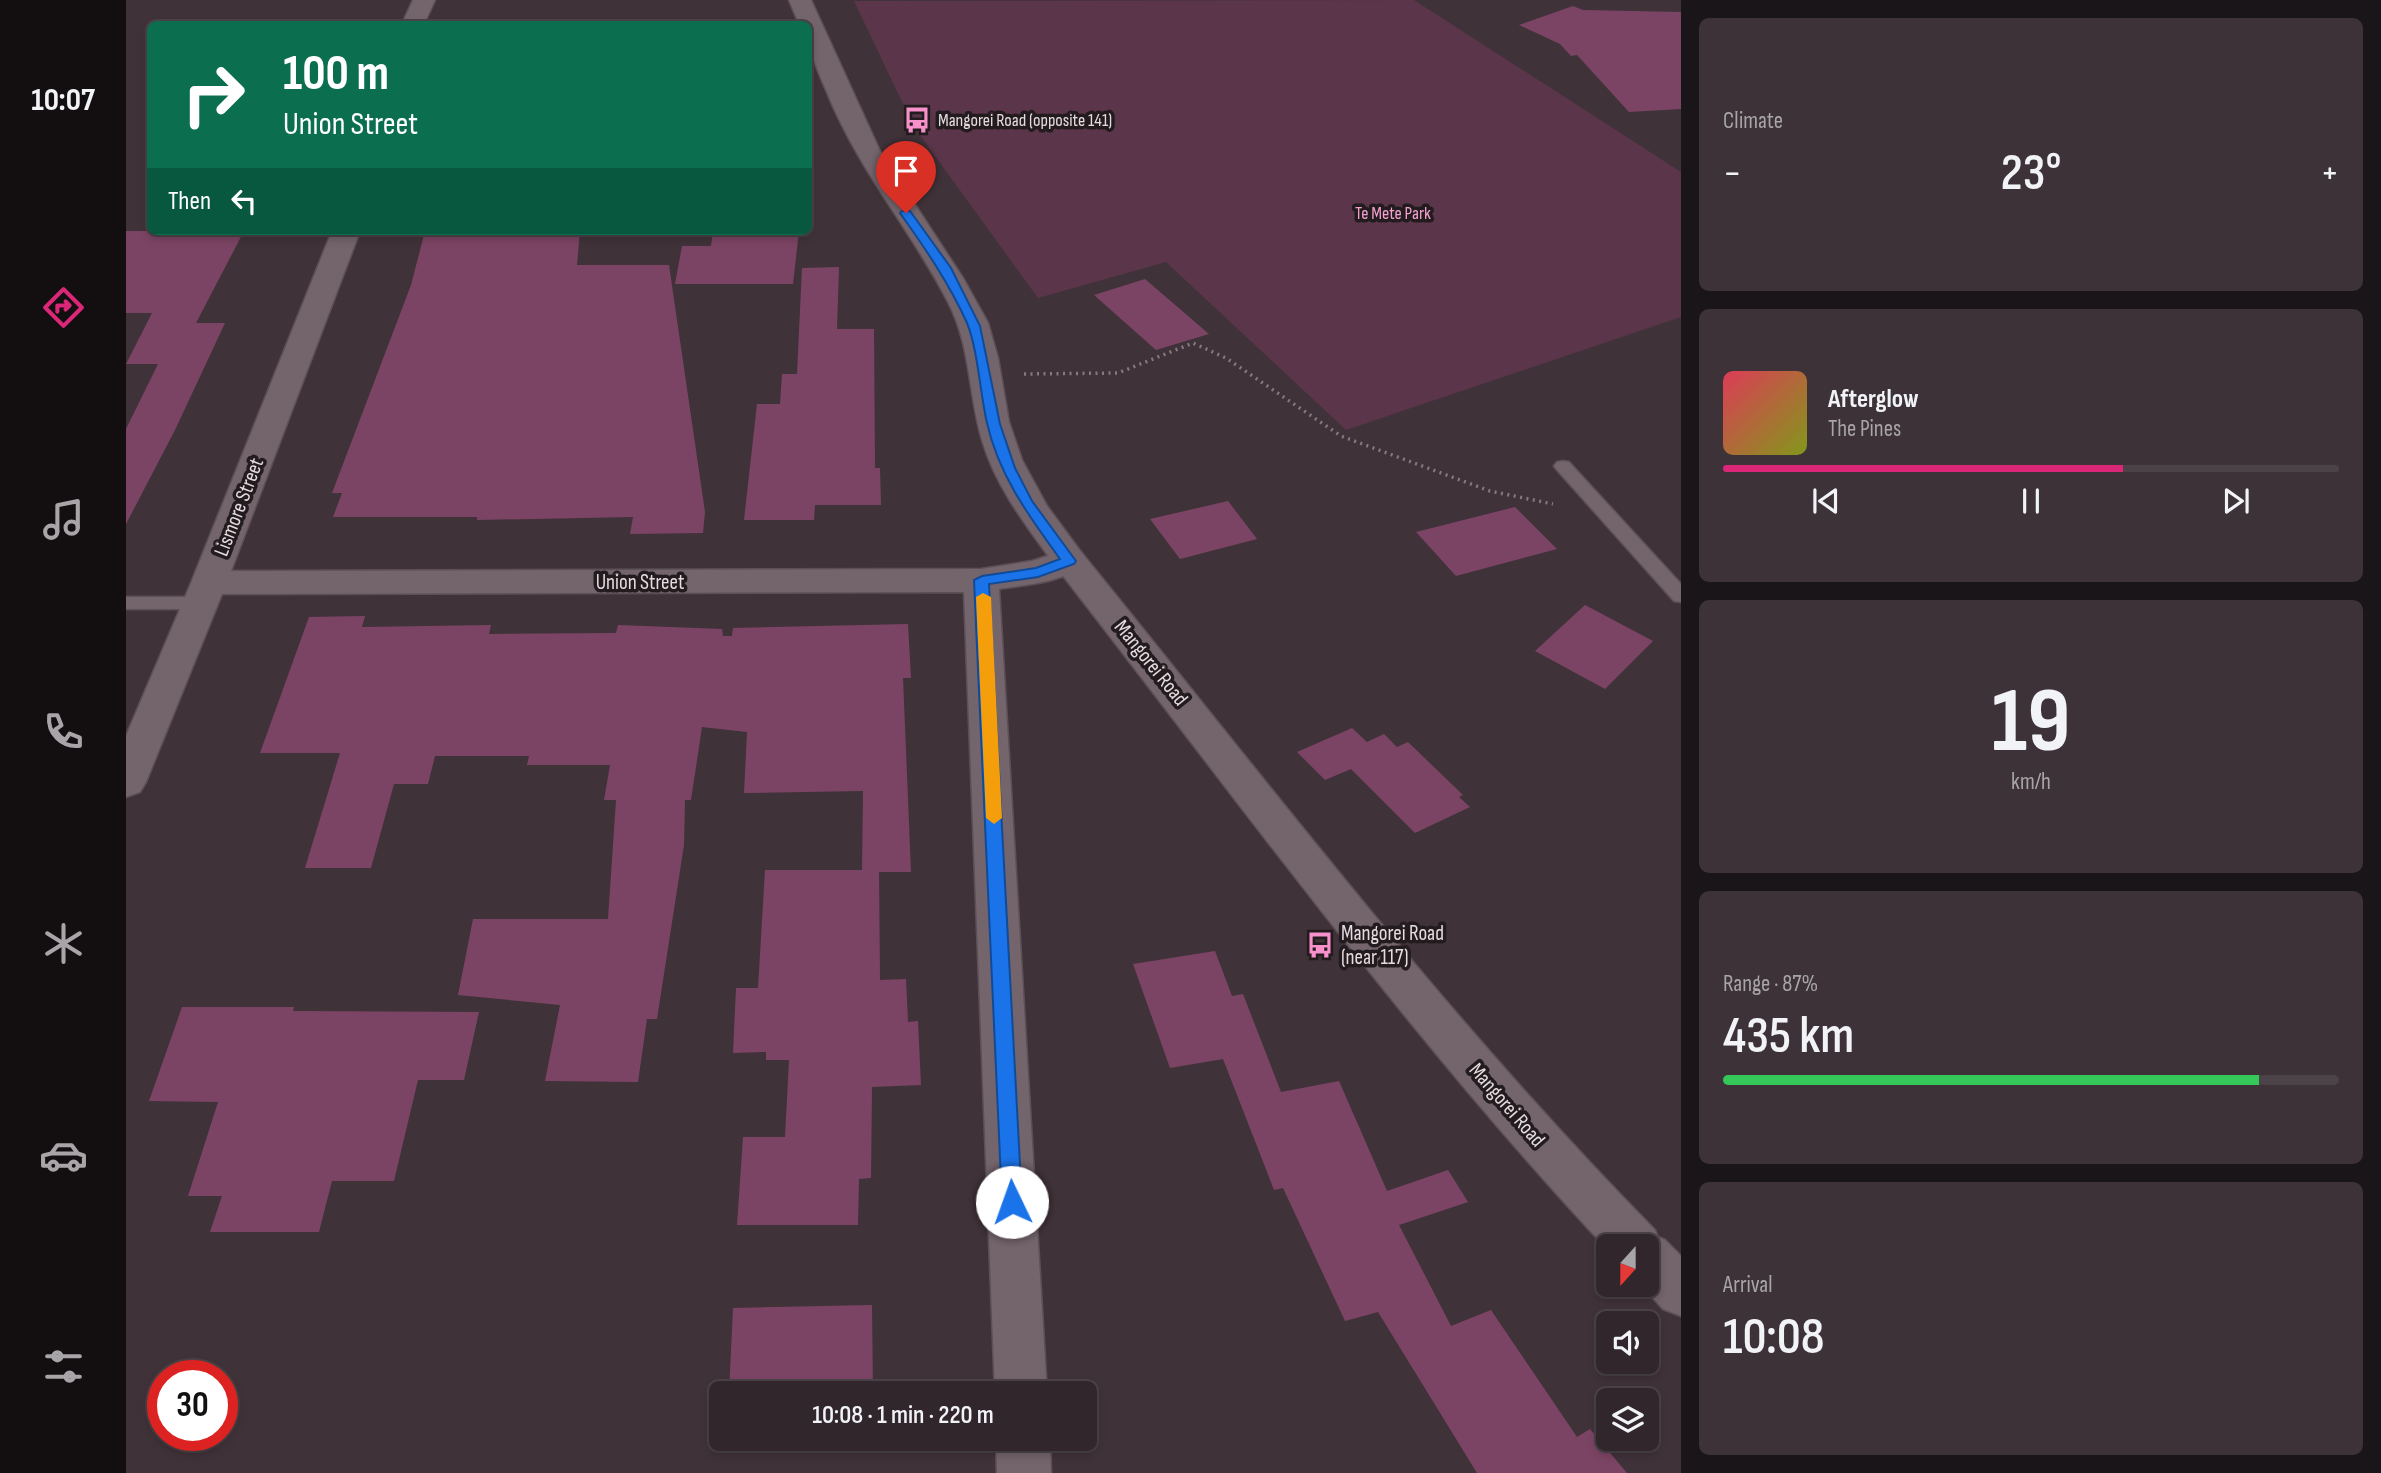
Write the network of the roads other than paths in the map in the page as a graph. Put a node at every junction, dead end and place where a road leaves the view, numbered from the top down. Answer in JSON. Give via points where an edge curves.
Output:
{"nodes":[{"id":1,"x":424,"y":0,"type":"edge"},
{"id":2,"x":800,"y":0,"type":"edge"},
{"id":3,"x":414,"y":21,"type":"edge"},
{"id":4,"x":809,"y":21,"type":"edge"},
{"id":5,"x":812,"y":27,"type":"edge"},
{"id":6,"x":344,"y":235,"type":"edge"},
{"id":7,"x":1563,"y":466,"type":"dead end"},
{"id":8,"x":1069,"y":561,"type":"junction"},
{"id":9,"x":982,"y":580,"type":"junction"},
{"id":10,"x":205,"y":593,"type":"junction"},
{"id":11,"x":1681,"y":596,"type":"edge"},
{"id":12,"x":126,"y":603,"type":"edge"},
{"id":13,"x":126,"y":782,"type":"edge"},
{"id":14,"x":1625,"y":1234,"type":"edge"},
{"id":15,"x":1659,"y":1269,"type":"edge"},
{"id":16,"x":1681,"y":1292,"type":"edge"},
{"id":17,"x":1020,"y":1381,"type":"edge"},
{"id":18,"x":1023,"y":1451,"type":"edge"},
{"id":19,"x":1024,"y":1473,"type":"edge"}],
"edges":[{"from":1,"to":3,"type":"street"},
{"from":2,"to":4,"type":"street","name":"Mangorei Road"},
{"from":5,"to":8,"type":"street","name":"Mangorei Road","via":[[866,150],[945,268],[974,326],[993,424],[1008,468],[1026,502]]},
{"from":6,"to":10,"type":"street","name":"Lismore Street"},
{"from":7,"to":11,"type":"lane"},
{"from":8,"to":9,"type":"street","name":"Union Street","via":[[1038,572]]},
{"from":8,"to":14,"type":"street","name":"Mangorei Road","via":[[1451,1041]]},
{"from":9,"to":10,"type":"street","name":"Union Street"},
{"from":9,"to":17,"type":"street"},
{"from":10,"to":12,"type":"lane"},
{"from":10,"to":13,"type":"street","name":"Lismore Street"},
{"from":15,"to":16,"type":"street"},
{"from":18,"to":19,"type":"street"}]}
